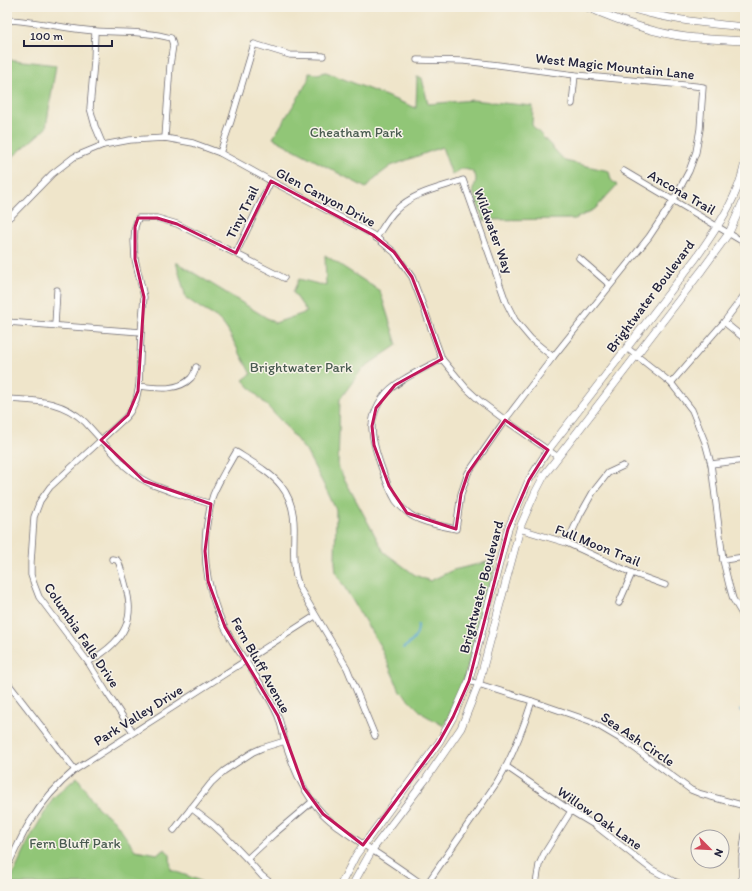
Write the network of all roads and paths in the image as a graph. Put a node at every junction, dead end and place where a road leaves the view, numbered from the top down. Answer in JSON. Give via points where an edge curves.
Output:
{"nodes":[{"id":1,"x":587,"y":7,"type":"edge"},
{"id":2,"x":627,"y":7,"type":"edge"},
{"id":3,"x":7,"y":20,"type":"edge"},
{"id":4,"x":745,"y":27,"type":"edge"},
{"id":5,"x":95,"y":31,"type":"junction"},
{"id":6,"x":745,"y":42,"type":"edge"},
{"id":7,"x":323,"y":56,"type":"dead end"},
{"id":8,"x":417,"y":60,"type":"dead end"},
{"id":9,"x":575,"y":75,"type":"junction"},
{"id":10,"x":572,"y":104,"type":"dead end"},
{"id":11,"x":165,"y":138,"type":"junction"},
{"id":12,"x":103,"y":145,"type":"junction"},
{"id":13,"x":220,"y":153,"type":"junction"},
{"id":14,"x":745,"y":162,"type":"edge"},
{"id":15,"x":624,"y":171,"type":"dead end"},
{"id":16,"x":270,"y":181,"type":"junction"},
{"id":17,"x":745,"y":197,"type":"edge"},
{"id":18,"x":673,"y":201,"type":"junction"},
{"id":19,"x":7,"y":211,"type":"edge"},
{"id":20,"x":12,"y":215,"type":"junction"},
{"id":21,"x":7,"y":219,"type":"edge"},
{"id":22,"x":718,"y":226,"type":"junction"},
{"id":23,"x":729,"y":233,"type":"junction"},
{"id":24,"x":376,"y":238,"type":"junction"},
{"id":25,"x":745,"y":243,"type":"edge"},
{"id":26,"x":236,"y":253,"type":"junction"},
{"id":27,"x":579,"y":258,"type":"dead end"},
{"id":28,"x":284,"y":278,"type":"dead end"},
{"id":29,"x":610,"y":285,"type":"junction"},
{"id":30,"x":57,"y":290,"type":"dead end"},
{"id":31,"x":745,"y":294,"type":"edge"},
{"id":32,"x":7,"y":322,"type":"edge"},
{"id":33,"x":724,"y":322,"type":"junction"},
{"id":34,"x":55,"y":325,"type":"junction"},
{"id":35,"x":141,"y":332,"type":"junction"},
{"id":36,"x":745,"y":339,"type":"edge"},
{"id":37,"x":627,"y":348,"type":"junction"},
{"id":38,"x":636,"y":354,"type":"junction"},
{"id":39,"x":553,"y":357,"type":"junction"},
{"id":40,"x":442,"y":359,"type":"junction"},
{"id":41,"x":196,"y":367,"type":"dead end"},
{"id":42,"x":671,"y":383,"type":"junction"},
{"id":43,"x":139,"y":386,"type":"junction"},
{"id":44,"x":7,"y":399,"type":"edge"},
{"id":45,"x":505,"y":420,"type":"junction"},
{"id":46,"x":101,"y":440,"type":"junction"},
{"id":47,"x":548,"y":450,"type":"junction"},
{"id":48,"x":558,"y":457,"type":"junction"},
{"id":49,"x":745,"y":460,"type":"edge"},
{"id":50,"x":711,"y":464,"type":"junction"},
{"id":51,"x":622,"y":466,"type":"dead end"},
{"id":52,"x":211,"y":504,"type":"junction"},
{"id":53,"x":520,"y":529,"type":"junction"},
{"id":54,"x":567,"y":544,"type":"junction"},
{"id":55,"x":745,"y":557,"type":"edge"},
{"id":56,"x":112,"y":559,"type":"dead end"},
{"id":57,"x":723,"y":560,"type":"junction"},
{"id":58,"x":632,"y":573,"type":"junction"},
{"id":59,"x":665,"y":585,"type":"dead end"},
{"id":60,"x":619,"y":603,"type":"dead end"},
{"id":61,"x":315,"y":616,"type":"junction"},
{"id":62,"x":745,"y":619,"type":"edge"},
{"id":63,"x":246,"y":661,"type":"junction"},
{"id":64,"x":88,"y":662,"type":"junction"},
{"id":65,"x":469,"y":681,"type":"junction"},
{"id":66,"x":7,"y":682,"type":"edge"},
{"id":67,"x":479,"y":683,"type":"junction"},
{"id":68,"x":532,"y":701,"type":"junction"},
{"id":69,"x":133,"y":732,"type":"junction"},
{"id":70,"x":375,"y":736,"type":"dead end"},
{"id":71,"x":285,"y":741,"type":"junction"},
{"id":72,"x":507,"y":767,"type":"junction"},
{"id":73,"x":75,"y":770,"type":"junction"},
{"id":74,"x":313,"y":801,"type":"junction"},
{"id":75,"x":745,"y":806,"type":"edge"},
{"id":76,"x":191,"y":808,"type":"junction"},
{"id":77,"x":571,"y":811,"type":"junction"},
{"id":78,"x":174,"y":830,"type":"dead end"},
{"id":79,"x":745,"y":836,"type":"edge"},
{"id":80,"x":363,"y":845,"type":"junction"},
{"id":81,"x":372,"y":850,"type":"junction"},
{"id":82,"x":247,"y":859,"type":"junction"},
{"id":83,"x":7,"y":867,"type":"edge"},
{"id":84,"x":672,"y":883,"type":"edge"},
{"id":85,"x":742,"y":883,"type":"edge"},
{"id":86,"x":272,"y":884,"type":"edge"},
{"id":87,"x":341,"y":884,"type":"edge"},
{"id":88,"x":353,"y":884,"type":"edge"},
{"id":89,"x":422,"y":884,"type":"edge"},
{"id":90,"x":427,"y":884,"type":"edge"},
{"id":91,"x":536,"y":884,"type":"edge"},
{"id":92,"x":682,"y":884,"type":"edge"},
{"id":93,"x":733,"y":884,"type":"edge"}],
"edges":[{"from":1,"to":6,"type":"street","via":[[611,18],[663,33]]},
{"from":2,"to":4,"type":"street","via":[[680,20]]},
{"from":3,"to":5,"type":"street"},
{"from":5,"to":11,"type":"street","via":[[130,32],[172,38]]},
{"from":5,"to":12,"type":"street","via":[[90,108]]},
{"from":7,"to":13,"type":"street","via":[[290,55],[254,44]]},
{"from":8,"to":9,"type":"street","name":"West Magic Mountain Lane","via":[[498,64]]},
{"from":9,"to":10,"type":"street"},
{"from":9,"to":18,"type":"street","name":"West Magic Mountain Lane","via":[[703,87],[696,152]]},
{"from":11,"to":12,"type":"street","name":"Glen Canyon Drive"},
{"from":11,"to":13,"type":"street","name":"Glen Canyon Drive","via":[[193,143]]},
{"from":12,"to":20,"type":"street","name":"Glen Canyon Drive","via":[[74,158],[52,174]]},
{"from":13,"to":16,"type":"street","name":"Glen Canyon Drive"},
{"from":14,"to":22,"type":"street","name":"Brightwater Boulevard","via":[[738,188]]},
{"from":15,"to":18,"type":"street","name":"Ancona Trail"},
{"from":16,"to":24,"type":"street","name":"Glen Canyon Drive"},
{"from":16,"to":26,"type":"street","name":"Tiny Trail"},
{"from":17,"to":23,"type":"street","name":"Brightwater Boulevard"},
{"from":18,"to":22,"type":"street","name":"Ancona Trail"},
{"from":18,"to":29,"type":"street","name":"West Magic Mountain Lane","via":[[649,237]]},
{"from":19,"to":20,"type":"street"},
{"from":20,"to":21,"type":"street","name":"Glen Canyon Drive"},
{"from":22,"to":23,"type":"street","name":"Ancona Trail"},
{"from":22,"to":37,"type":"street","name":"Brightwater Boulevard"},
{"from":23,"to":25,"type":"street","name":"Ancona Trail"},
{"from":23,"to":38,"type":"street","name":"Brightwater Boulevard"},
{"from":24,"to":39,"type":"street","name":"Wildwater Way","via":[[395,210],[411,198],[463,180],[506,302],[515,320],[531,339]]},
{"from":24,"to":40,"type":"street","name":"Glen Canyon Drive","via":[[394,252],[412,277]]},
{"from":26,"to":28,"type":"street","name":"Columbia Falls Drive"},
{"from":26,"to":35,"type":"street","name":"Columbia Falls Drive","via":[[177,224],[157,218],[138,218],[134,241],[144,297]]},
{"from":27,"to":29,"type":"street"},
{"from":29,"to":39,"type":"street","name":"West Magic Mountain Lane"},
{"from":30,"to":34,"type":"street"},
{"from":31,"to":33,"type":"street"},
{"from":32,"to":34,"type":"street"},
{"from":33,"to":36,"type":"street"},
{"from":33,"to":42,"type":"street"},
{"from":34,"to":35,"type":"street"},
{"from":35,"to":43,"type":"street","name":"Columbia Falls Drive"},
{"from":37,"to":38,"type":"street"},
{"from":37,"to":47,"type":"street","name":"Brightwater Boulevard"},
{"from":38,"to":42,"type":"street"},
{"from":38,"to":48,"type":"street","name":"Brightwater Boulevard"},
{"from":39,"to":45,"type":"street","name":"West Magic Mountain Lane"},
{"from":40,"to":45,"type":"street","name":"Glen Canyon Drive","via":[[466,388]]},
{"from":40,"to":45,"type":"street","name":"West Magic Mountain Lane","via":[[395,384],[376,408],[372,426],[374,445],[389,486],[397,502],[408,514],[420,520],[456,529],[461,494],[468,473]]},
{"from":41,"to":43,"type":"street","via":[[192,377],[179,385],[168,388]]},
{"from":42,"to":50,"type":"street","via":[[692,410],[706,442]]},
{"from":43,"to":46,"type":"street","name":"Columbia Falls Drive","via":[[136,400],[128,415]]},
{"from":44,"to":46,"type":"street","via":[[43,401],[62,407],[78,416]]},
{"from":45,"to":47,"type":"street","name":"Glen Canyon Drive"},
{"from":46,"to":52,"type":"street","via":[[125,466],[144,481]]},
{"from":46,"to":64,"type":"street","name":"Columbia Falls Drive","via":[[44,493],[34,517],[31,562],[31,575],[39,597]]},
{"from":47,"to":48,"type":"street","name":"Glen Canyon Drive"},
{"from":47,"to":65,"type":"street","name":"Brightwater Boulevard","via":[[529,480],[508,530]]},
{"from":48,"to":53,"type":"street","name":"Brightwater Boulevard","via":[[545,474]]},
{"from":49,"to":50,"type":"street"},
{"from":50,"to":57,"type":"street"},
{"from":51,"to":54,"type":"street","via":[[608,473],[593,492]]},
{"from":52,"to":61,"type":"street","name":"Fern Bluff Avenue","via":[[218,483],[236,452],[273,476],[287,496],[294,515],[293,563],[296,578]]},
{"from":52,"to":63,"type":"street","name":"Fern Bluff Avenue","via":[[205,535],[208,581],[225,627]]},
{"from":53,"to":54,"type":"street","name":"Full Moon Trail"},
{"from":53,"to":67,"type":"street","name":"Brightwater Boulevard"},
{"from":54,"to":58,"type":"street","name":"Full Moon Trail"},
{"from":55,"to":57,"type":"street"},
{"from":56,"to":64,"type":"street","via":[[119,563],[128,592],[129,614],[123,630],[109,649]]},
{"from":57,"to":62,"type":"street","via":[[733,599]]},
{"from":58,"to":59,"type":"street","name":"Full Moon Trail"},
{"from":58,"to":60,"type":"street"},
{"from":61,"to":63,"type":"street","name":"Park Valley Drive"},
{"from":61,"to":70,"type":"street","via":[[347,668]]},
{"from":63,"to":69,"type":"street","name":"Park Valley Drive"},
{"from":63,"to":71,"type":"street","name":"Fern Bluff Avenue","via":[[278,716]]},
{"from":64,"to":69,"type":"street","name":"Columbia Falls Drive"},
{"from":65,"to":67,"type":"street","name":"Sea Ash Circle"},
{"from":65,"to":80,"type":"street","name":"Brightwater Boulevard","via":[[439,742]]},
{"from":66,"to":73,"type":"street"},
{"from":67,"to":68,"type":"street","name":"Sea Ash Circle"},
{"from":67,"to":81,"type":"street","name":"Brightwater Boulevard","via":[[461,728]]},
{"from":68,"to":72,"type":"street"},
{"from":68,"to":75,"type":"street","name":"Sea Ash Circle","via":[[601,727],[629,744],[691,790]]},
{"from":69,"to":73,"type":"street","name":"Park Valley Drive"},
{"from":71,"to":74,"type":"street","name":"Fern Bluff Avenue","via":[[299,780]]},
{"from":71,"to":76,"type":"street","via":[[253,752],[224,771]]},
{"from":72,"to":77,"type":"street","name":"Willow Oak Lane"},
{"from":72,"to":90,"type":"street"},
{"from":73,"to":83,"type":"street","name":"Park Valley Drive","via":[[37,810]]},
{"from":74,"to":80,"type":"street","name":"Fern Bluff Avenue","via":[[334,824]]},
{"from":74,"to":82,"type":"street"},
{"from":76,"to":78,"type":"street"},
{"from":76,"to":82,"type":"street","via":[[212,824]]},
{"from":77,"to":84,"type":"street","name":"Willow Oak Lane","via":[[596,826]]},
{"from":77,"to":91,"type":"street","via":[[544,854]]},
{"from":79,"to":85,"type":"street"},
{"from":80,"to":81,"type":"street","name":"Fern Bluff Avenue"},
{"from":80,"to":87,"type":"street","name":"Brightwater Boulevard"},
{"from":81,"to":88,"type":"street","name":"Brightwater Boulevard"},
{"from":81,"to":89,"type":"street","name":"Fern Bluff Avenue"},
{"from":82,"to":86,"type":"street"},
{"from":84,"to":92,"type":"street","name":"Willow Oak Lane"},
{"from":85,"to":93,"type":"street"}]}
